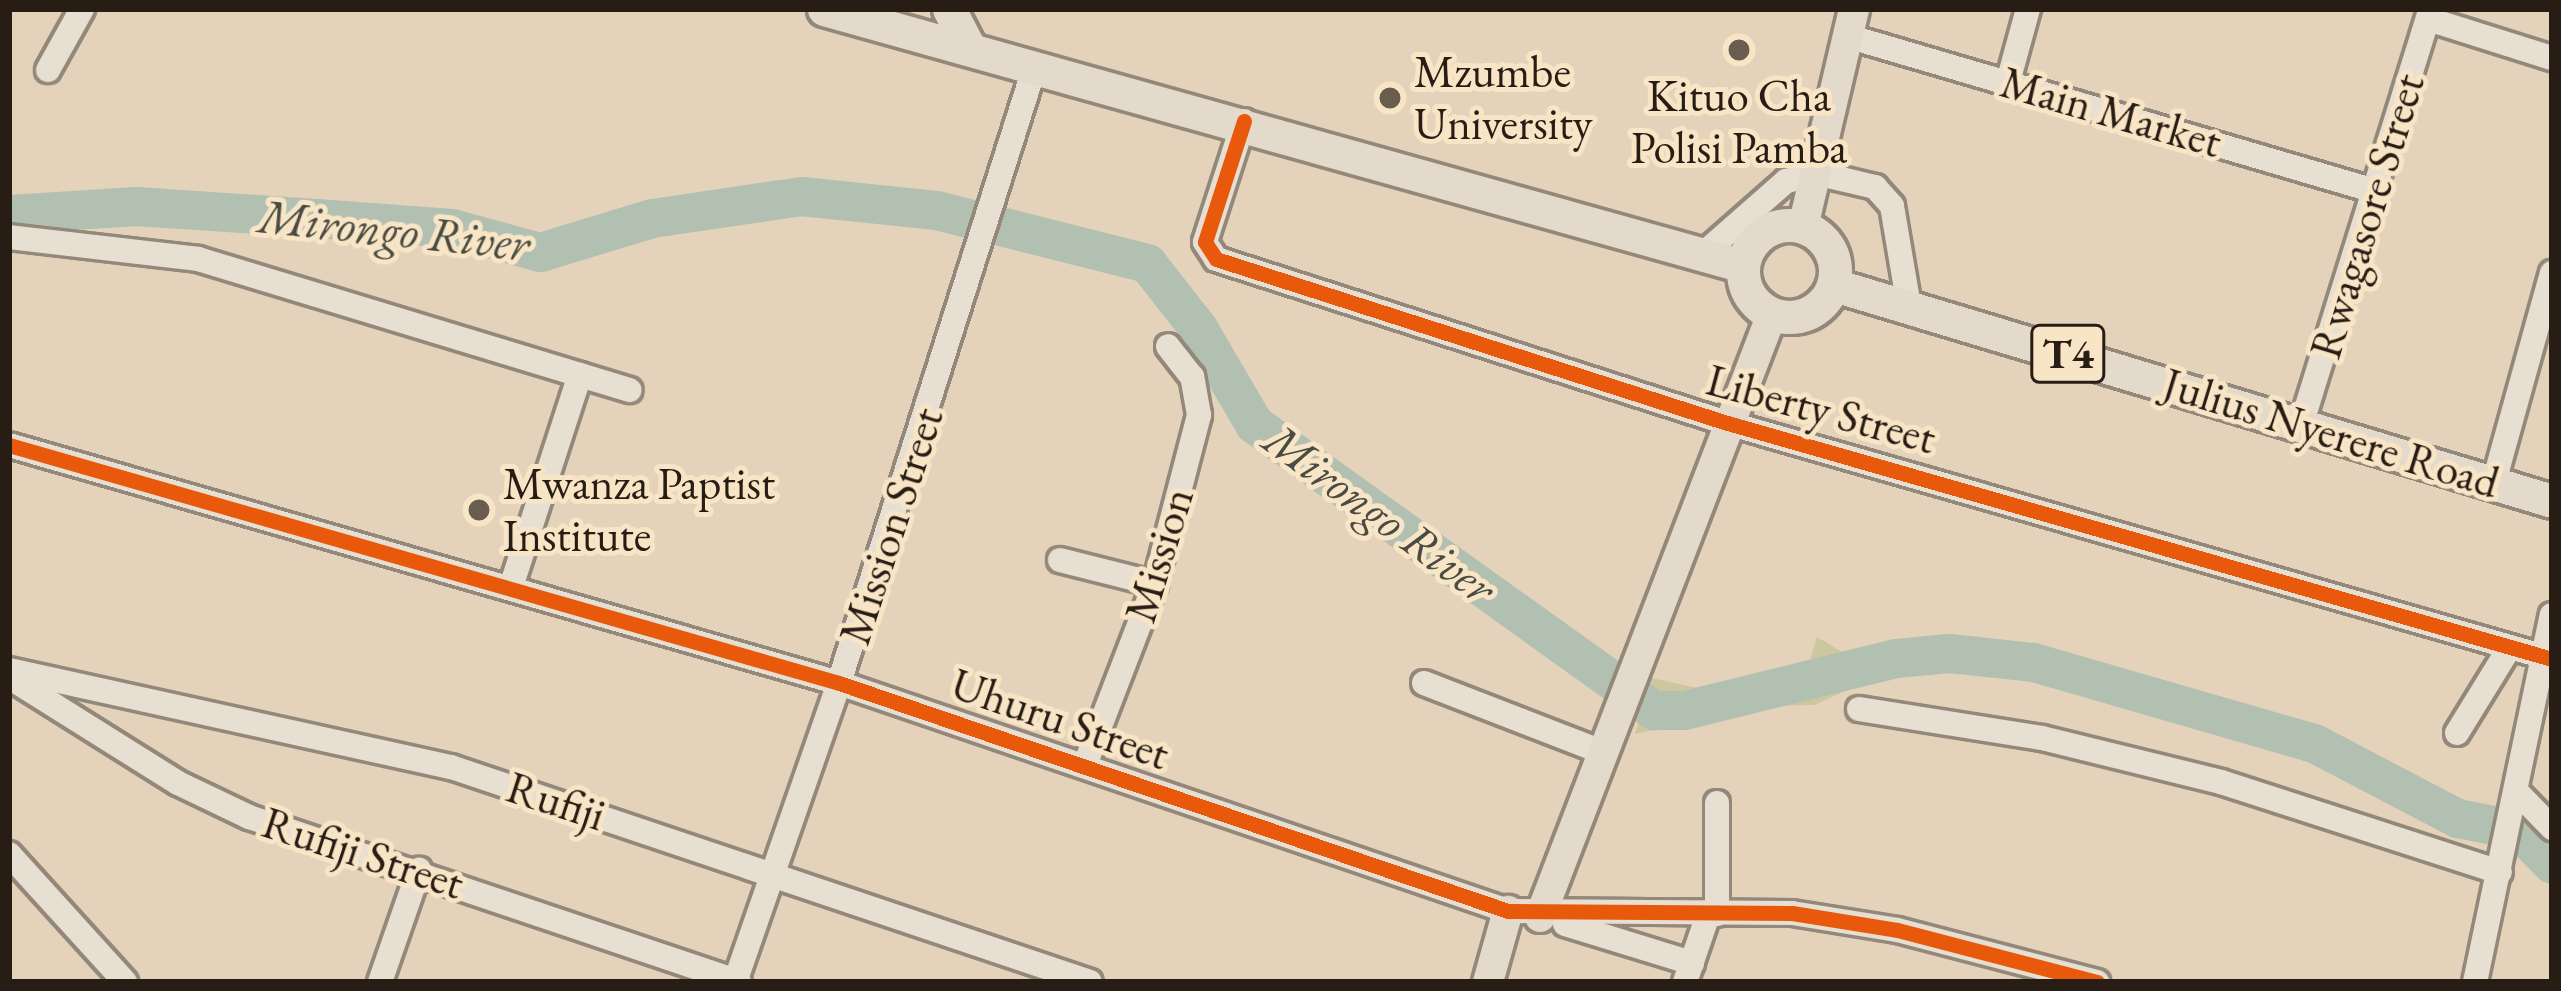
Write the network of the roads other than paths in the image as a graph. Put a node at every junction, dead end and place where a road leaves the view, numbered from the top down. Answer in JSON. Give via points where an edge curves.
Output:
{"nodes":[{"id":1,"x":82,"y":9,"type":"edge"},
{"id":2,"x":824,"y":9,"type":"edge"},
{"id":3,"x":949,"y":9,"type":"edge"},
{"id":4,"x":2028,"y":9,"type":"edge"},
{"id":5,"x":2429,"y":14,"type":"edge"},
{"id":6,"x":900,"y":19,"type":"edge"},
{"id":7,"x":1850,"y":22,"type":"edge"},
{"id":8,"x":970,"y":49,"type":"junction"},
{"id":9,"x":2552,"y":58,"type":"edge"},
{"id":10,"x":1035,"y":66,"type":"junction"},
{"id":11,"x":48,"y":70,"type":"dead end"},
{"id":12,"x":2008,"y":82,"type":"junction"},
{"id":13,"x":1244,"y":121,"type":"junction"},
{"id":14,"x":1820,"y":174,"type":"junction"},
{"id":15,"x":2375,"y":191,"type":"junction"},
{"id":16,"x":1803,"y":227,"type":"junction"},
{"id":17,"x":9,"y":237,"type":"edge"},
{"id":18,"x":1703,"y":254,"type":"junction"},
{"id":19,"x":1743,"y":266,"type":"junction"},
{"id":20,"x":2552,"y":273,"type":"edge"},
{"id":21,"x":1834,"y":285,"type":"junction"},
{"id":22,"x":1909,"y":306,"type":"junction"},
{"id":23,"x":1772,"y":314,"type":"junction"},
{"id":24,"x":1168,"y":346,"type":"dead end"},
{"id":25,"x":580,"y":374,"type":"junction"},
{"id":26,"x":630,"y":390,"type":"dead end"},
{"id":27,"x":1724,"y":422,"type":"junction"},
{"id":28,"x":2302,"y":422,"type":"junction"},
{"id":29,"x":9,"y":445,"type":"edge"},
{"id":30,"x":2494,"y":482,"type":"junction"},
{"id":31,"x":2552,"y":501,"type":"edge"},
{"id":32,"x":1060,"y":560,"type":"dead end"},
{"id":33,"x":1155,"y":584,"type":"junction"},
{"id":34,"x":511,"y":587,"type":"junction"},
{"id":35,"x":2552,"y":615,"type":"edge"},
{"id":36,"x":2510,"y":647,"type":"junction"},
{"id":37,"x":2549,"y":658,"type":"edge"},
{"id":38,"x":9,"y":673,"type":"edge"},
{"id":39,"x":839,"y":683,"type":"junction"},
{"id":40,"x":1424,"y":683,"type":"dead end"},
{"id":41,"x":1859,"y":709,"type":"dead end"},
{"id":42,"x":2457,"y":733,"type":"dead end"},
{"id":43,"x":1605,"y":737,"type":"junction"},
{"id":44,"x":1085,"y":766,"type":"junction"},
{"id":45,"x":2516,"y":800,"type":"junction"},
{"id":46,"x":1718,"y":803,"type":"dead end"},
{"id":47,"x":2552,"y":828,"type":"edge"},
{"id":48,"x":9,"y":854,"type":"edge"},
{"id":49,"x":2502,"y":865,"type":"junction"},
{"id":50,"x":419,"y":870,"type":"junction"},
{"id":51,"x":773,"y":871,"type":"junction"},
{"id":52,"x":1508,"y":911,"type":"junction"},
{"id":53,"x":1713,"y":914,"type":"junction"},
{"id":54,"x":1540,"y":916,"type":"junction"},
{"id":55,"x":1689,"y":973,"type":"edge"},
{"id":56,"x":125,"y":982,"type":"edge"},
{"id":57,"x":380,"y":982,"type":"edge"},
{"id":58,"x":736,"y":982,"type":"edge"},
{"id":59,"x":1090,"y":982,"type":"edge"},
{"id":60,"x":1488,"y":982,"type":"edge"},
{"id":61,"x":2097,"y":982,"type":"edge"},
{"id":62,"x":2475,"y":982,"type":"edge"}],
"edges":[{"from":1,"to":11,"type":"street"},
{"from":2,"to":6,"type":"highway"},
{"from":3,"to":8,"type":"highway"},
{"from":4,"to":12,"type":"street"},
{"from":5,"to":9,"type":"street"},
{"from":5,"to":15,"type":"street","name":"Rwagasore Street"},
{"from":6,"to":8,"type":"highway"},
{"from":7,"to":12,"type":"street","name":"Main Market"},
{"from":7,"to":14,"type":"main road"},
{"from":8,"to":10,"type":"highway"},
{"from":10,"to":13,"type":"highway"},
{"from":10,"to":39,"type":"street","name":"Mission Street"},
{"from":12,"to":15,"type":"street","name":"Main Market"},
{"from":13,"to":18,"type":"highway"},
{"from":13,"to":27,"type":"street","name":"Liberty Street","via":[[1205,242],[1216,260]]},
{"from":14,"to":16,"type":"main road"},
{"from":14,"to":18,"type":"street","via":[[1786,181]]},
{"from":14,"to":22,"type":"street","via":[[1886,193]]},
{"from":15,"to":28,"type":"street","name":"Rwagasore Street"},
{"from":16,"to":19,"type":"highway","via":[[1771,229],[1753,240]]},
{"from":16,"to":21,"type":"highway","via":[[1833,256]]},
{"from":17,"to":25,"type":"street","via":[[198,259]]},
{"from":18,"to":19,"type":"highway"},
{"from":19,"to":23,"type":"highway","via":[[1749,295]]},
{"from":20,"to":30,"type":"street"},
{"from":21,"to":22,"type":"highway","name":"Julius Nyerere Road","number":"T4"},
{"from":21,"to":23,"type":"highway","via":[[1811,312]]},
{"from":22,"to":28,"type":"highway","name":"Julius Nyerere Road","number":"T4"},
{"from":23,"to":27,"type":"main road","name":"Liberty Street"},
{"from":24,"to":33,"type":"street","name":"Mission","via":[[1192,376],[1199,416]]},
{"from":25,"to":26,"type":"street"},
{"from":25,"to":34,"type":"street"},
{"from":27,"to":36,"type":"street","name":"Liberty Street"},
{"from":27,"to":43,"type":"main road"},
{"from":28,"to":30,"type":"highway","name":"Julius Nyerere Road","number":"T4"},
{"from":29,"to":34,"type":"street","name":"Uhuru Street"},
{"from":30,"to":31,"type":"highway","name":"Julius Nyerere Road","number":"T4"},
{"from":32,"to":33,"type":"street"},
{"from":33,"to":44,"type":"street","name":"Mission"},
{"from":34,"to":39,"type":"street","name":"Uhuru Street"},
{"from":35,"to":37,"type":"street"},
{"from":36,"to":37,"type":"street","name":"Liberty Street"},
{"from":36,"to":42,"type":"street"},
{"from":37,"to":45,"type":"street"},
{"from":38,"to":50,"type":"street","name":"Rufiji Street","via":[[178,784],[248,817]]},
{"from":38,"to":51,"type":"street","name":"Rufiji","via":[[451,767]]},
{"from":39,"to":44,"type":"street","name":"Uhuru Street"},
{"from":39,"to":51,"type":"street","name":"Mission Street"},
{"from":40,"to":43,"type":"street"},
{"from":41,"to":49,"type":"street","via":[[2042,738]]},
{"from":43,"to":54,"type":"main road"},
{"from":44,"to":52,"type":"street","name":"Uhuru Street"},
{"from":45,"to":47,"type":"street"},
{"from":45,"to":49,"type":"street"},
{"from":46,"to":53,"type":"street"},
{"from":48,"to":56,"type":"street"},
{"from":49,"to":62,"type":"street"},
{"from":50,"to":57,"type":"street"},
{"from":50,"to":58,"type":"street","name":"Rufiji Street"},
{"from":51,"to":58,"type":"street","name":"Mission Street"},
{"from":51,"to":59,"type":"street","name":"Rufiji"},
{"from":52,"to":54,"type":"street","name":"Uhuru Street"},
{"from":52,"to":60,"type":"main road"},
{"from":53,"to":54,"type":"street","name":"Uhuru Street"},
{"from":53,"to":55,"type":"street"},
{"from":53,"to":61,"type":"street","name":"Uhuru Street","via":[[1792,914],[1897,930]]},
{"from":54,"to":55,"type":"street"}]}
